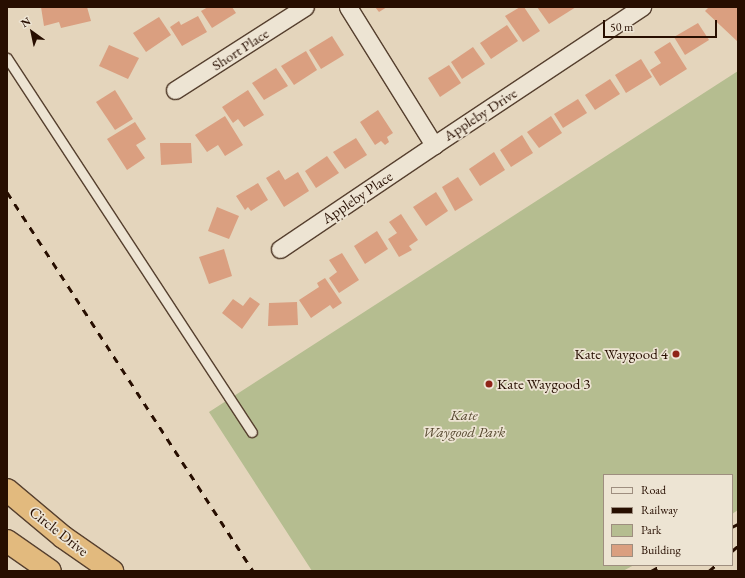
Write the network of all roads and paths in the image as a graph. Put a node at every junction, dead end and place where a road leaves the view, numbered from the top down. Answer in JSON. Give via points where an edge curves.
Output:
{"nodes":[{"id":1,"x":305,"y":7,"type":"edge"},
{"id":2,"x":348,"y":7,"type":"edge"},
{"id":3,"x":642,"y":7,"type":"edge"},
{"id":4,"x":7,"y":58,"type":"edge"},
{"id":5,"x":175,"y":90,"type":"dead end"},
{"id":6,"x":434,"y":145,"type":"junction"},
{"id":7,"x":280,"y":249,"type":"dead end"},
{"id":8,"x":252,"y":432,"type":"dead end"},
{"id":9,"x":7,"y":490,"type":"edge"},
{"id":10,"x":7,"y":540,"type":"edge"},
{"id":11,"x":50,"y":571,"type":"edge"},
{"id":12,"x":112,"y":571,"type":"edge"}],
"edges":[{"from":1,"to":5,"type":"street","name":"Short Place"},
{"from":2,"to":6,"type":"street","name":"Appleby Drive"},
{"from":3,"to":6,"type":"street","name":"Appleby Drive"},
{"from":4,"to":8,"type":"lane"},
{"from":6,"to":7,"type":"street","name":"Appleby Place"},
{"from":9,"to":12,"type":"highway","name":"Circle Drive","via":[[63,537]]},
{"from":10,"to":11,"type":"highway"}]}
